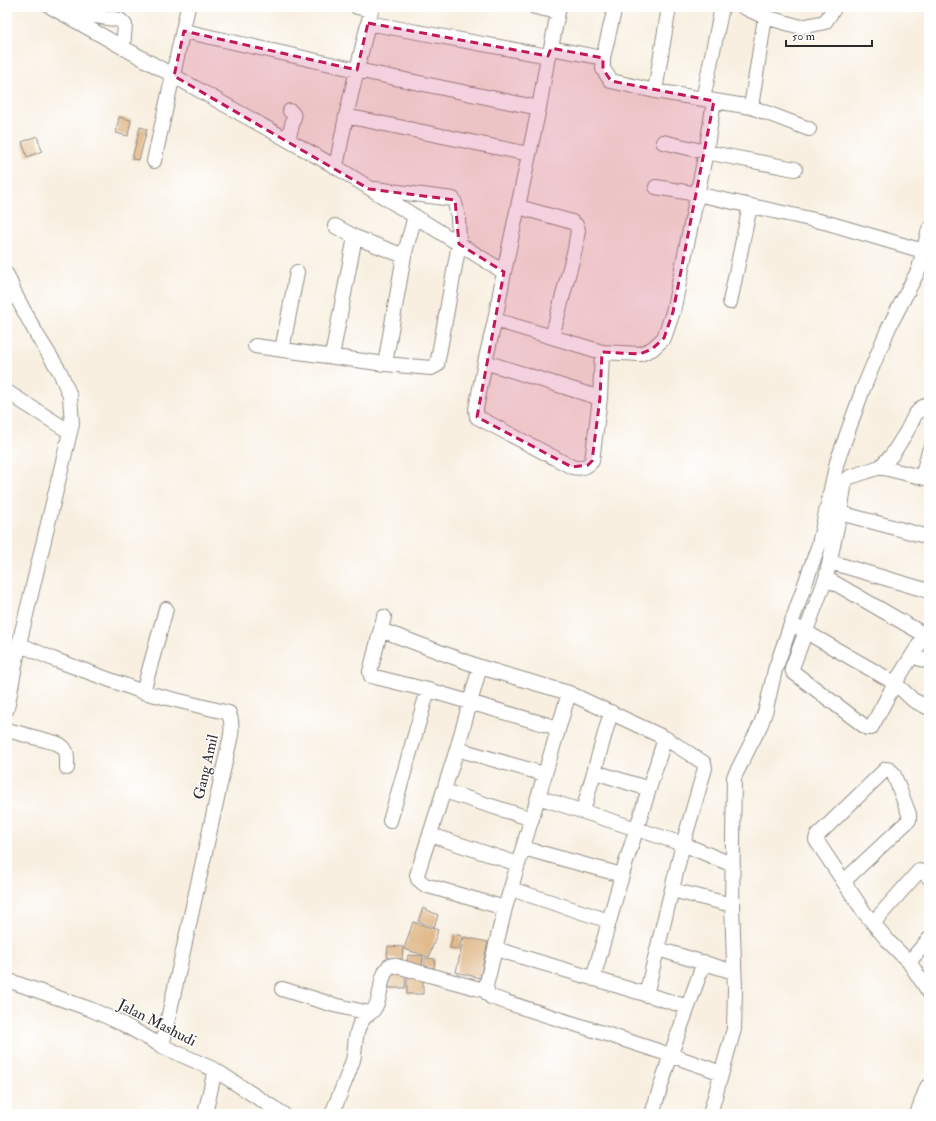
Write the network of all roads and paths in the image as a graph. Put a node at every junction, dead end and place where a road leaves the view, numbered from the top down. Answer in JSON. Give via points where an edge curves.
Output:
{"nodes":[{"id":1,"x":188,"y":7,"type":"edge"},
{"id":2,"x":535,"y":7,"type":"edge"},
{"id":3,"x":615,"y":7,"type":"edge"},
{"id":4,"x":668,"y":7,"type":"edge"},
{"id":5,"x":722,"y":7,"type":"edge"},
{"id":6,"x":743,"y":7,"type":"edge"},
{"id":7,"x":835,"y":7,"type":"edge"},
{"id":8,"x":53,"y":8,"type":"edge"},
{"id":9,"x":558,"y":9,"type":"edge"},
{"id":10,"x":367,"y":12,"type":"edge"},
{"id":11,"x":765,"y":17,"type":"junction"},
{"id":12,"x":184,"y":31,"type":"junction"},
{"id":13,"x":123,"y":47,"type":"junction"},
{"id":14,"x":549,"y":52,"type":"junction"},
{"id":15,"x":603,"y":58,"type":"junction"},
{"id":16,"x":357,"y":70,"type":"junction"},
{"id":17,"x":174,"y":76,"type":"junction"},
{"id":18,"x":655,"y":91,"type":"junction"},
{"id":19,"x":709,"y":100,"type":"junction"},
{"id":20,"x":752,"y":107,"type":"junction"},
{"id":21,"x":539,"y":108,"type":"junction"},
{"id":22,"x":290,"y":112,"type":"dead end"},
{"id":23,"x":346,"y":116,"type":"junction"},
{"id":24,"x":809,"y":129,"type":"dead end"},
{"id":25,"x":288,"y":140,"type":"junction"},
{"id":26,"x":663,"y":142,"type":"dead end"},
{"id":27,"x":706,"y":152,"type":"junction"},
{"id":28,"x":529,"y":154,"type":"junction"},
{"id":29,"x":154,"y":161,"type":"dead end"},
{"id":30,"x":336,"y":167,"type":"junction"},
{"id":31,"x":795,"y":169,"type":"dead end"},
{"id":32,"x":656,"y":187,"type":"dead end"},
{"id":33,"x":369,"y":188,"type":"junction"},
{"id":34,"x":697,"y":194,"type":"junction"},
{"id":35,"x":750,"y":206,"type":"junction"},
{"id":36,"x":519,"y":207,"type":"junction"},
{"id":37,"x":415,"y":216,"type":"junction"},
{"id":38,"x":335,"y":226,"type":"dead end"},
{"id":39,"x":929,"y":229,"type":"edge"},
{"id":40,"x":355,"y":238,"type":"junction"},
{"id":41,"x":459,"y":244,"type":"junction"},
{"id":42,"x":923,"y":251,"type":"junction"},
{"id":43,"x":404,"y":256,"type":"junction"},
{"id":44,"x":297,"y":272,"type":"dead end"},
{"id":45,"x":504,"y":272,"type":"junction"},
{"id":46,"x":7,"y":275,"type":"edge"},
{"id":47,"x":730,"y":302,"type":"dead end"},
{"id":48,"x":495,"y":320,"type":"junction"},
{"id":49,"x":552,"y":337,"type":"junction"},
{"id":50,"x":255,"y":346,"type":"dead end"},
{"id":51,"x":282,"y":350,"type":"junction"},
{"id":52,"x":602,"y":352,"type":"junction"},
{"id":53,"x":332,"y":356,"type":"junction"},
{"id":54,"x":485,"y":362,"type":"junction"},
{"id":55,"x":385,"y":364,"type":"junction"},
{"id":56,"x":7,"y":392,"type":"edge"},
{"id":57,"x":600,"y":398,"type":"junction"},
{"id":58,"x":929,"y":404,"type":"edge"},
{"id":59,"x":70,"y":432,"type":"junction"},
{"id":60,"x":929,"y":452,"type":"edge"},
{"id":61,"x":880,"y":467,"type":"junction"},
{"id":62,"x":926,"y":478,"type":"edge"},
{"id":63,"x":840,"y":513,"type":"junction"},
{"id":64,"x":929,"y":537,"type":"edge"},
{"id":65,"x":830,"y":562,"type":"junction"},
{"id":66,"x":826,"y":578,"type":"junction"},
{"id":67,"x":929,"y":591,"type":"edge"},
{"id":68,"x":166,"y":609,"type":"dead end"},
{"id":69,"x":791,"y":625,"type":"junction"},
{"id":70,"x":806,"y":631,"type":"junction"},
{"id":71,"x":927,"y":632,"type":"edge"},
{"id":72,"x":18,"y":644,"type":"junction"},
{"id":73,"x":912,"y":656,"type":"junction"},
{"id":74,"x":929,"y":662,"type":"edge"},
{"id":75,"x":480,"y":667,"type":"junction"},
{"id":76,"x":10,"y":671,"type":"edge"},
{"id":77,"x":895,"y":683,"type":"junction"},
{"id":78,"x":428,"y":690,"type":"junction"},
{"id":79,"x":143,"y":692,"type":"junction"},
{"id":80,"x":569,"y":693,"type":"junction"},
{"id":81,"x":469,"y":703,"type":"junction"},
{"id":82,"x":929,"y":708,"type":"edge"},
{"id":83,"x":7,"y":709,"type":"edge"},
{"id":84,"x":611,"y":712,"type":"junction"},
{"id":85,"x":558,"y":728,"type":"junction"},
{"id":86,"x":7,"y":730,"type":"edge"},
{"id":87,"x":665,"y":738,"type":"junction"},
{"id":88,"x":457,"y":749,"type":"junction"},
{"id":89,"x":67,"y":768,"type":"dead end"},
{"id":90,"x":595,"y":772,"type":"junction"},
{"id":91,"x":544,"y":774,"type":"junction"},
{"id":92,"x":649,"y":789,"type":"junction"},
{"id":93,"x":444,"y":791,"type":"junction"},
{"id":94,"x":538,"y":797,"type":"junction"},
{"id":95,"x":582,"y":811,"type":"junction"},
{"id":96,"x":532,"y":819,"type":"junction"},
{"id":97,"x":390,"y":821,"type":"dead end"},
{"id":98,"x":637,"y":828,"type":"junction"},
{"id":99,"x":430,"y":835,"type":"junction"},
{"id":100,"x":683,"y":844,"type":"junction"},
{"id":101,"x":523,"y":848,"type":"junction"},
{"id":102,"x":518,"y":864,"type":"junction"},
{"id":103,"x":733,"y":865,"type":"junction"},
{"id":104,"x":622,"y":875,"type":"junction"},
{"id":105,"x":929,"y":878,"type":"edge"},
{"id":106,"x":844,"y":881,"type":"junction"},
{"id":107,"x":511,"y":888,"type":"junction"},
{"id":108,"x":672,"y":890,"type":"junction"},
{"id":109,"x":732,"y":905,"type":"junction"},
{"id":110,"x":505,"y":908,"type":"junction"},
{"id":111,"x":609,"y":921,"type":"junction"},
{"id":112,"x":873,"y":923,"type":"junction"},
{"id":113,"x":929,"y":939,"type":"edge"},
{"id":114,"x":496,"y":948,"type":"junction"},
{"id":115,"x":658,"y":949,"type":"junction"},
{"id":116,"x":704,"y":962,"type":"junction"},
{"id":117,"x":909,"y":962,"type":"junction"},
{"id":118,"x":734,"y":972,"type":"junction"},
{"id":119,"x":594,"y":979,"type":"junction"},
{"id":120,"x":7,"y":980,"type":"edge"},
{"id":121,"x":282,"y":989,"type":"dead end"},
{"id":122,"x":487,"y":990,"type":"junction"},
{"id":123,"x":929,"y":992,"type":"edge"},
{"id":124,"x":646,"y":995,"type":"junction"},
{"id":125,"x":688,"y":1007,"type":"junction"},
{"id":126,"x":370,"y":1013,"type":"junction"},
{"id":127,"x":162,"y":1046,"type":"junction"},
{"id":128,"x":671,"y":1054,"type":"junction"},
{"id":129,"x":215,"y":1070,"type":"junction"},
{"id":130,"x":721,"y":1074,"type":"junction"},
{"id":131,"x":929,"y":1086,"type":"edge"},
{"id":132,"x":265,"y":1108,"type":"edge"},
{"id":133,"x":713,"y":1113,"type":"edge"},
{"id":134,"x":205,"y":1114,"type":"edge"},
{"id":135,"x":283,"y":1114,"type":"edge"},
{"id":136,"x":332,"y":1114,"type":"edge"},
{"id":137,"x":652,"y":1114,"type":"edge"},
{"id":138,"x":917,"y":1114,"type":"edge"}],
"edges":[{"from":1,"to":12,"type":"street"},
{"from":2,"to":9,"type":"street"},
{"from":3,"to":15,"type":"street"},
{"from":4,"to":18,"type":"street"},
{"from":5,"to":19,"type":"street"},
{"from":6,"to":11,"type":"street"},
{"from":7,"to":11,"type":"street","via":[[825,22],[806,26],[794,26]]},
{"from":8,"to":13,"type":"street"},
{"from":8,"to":13,"type":"street","via":[[120,20],[125,25]]},
{"from":9,"to":14,"type":"street"},
{"from":10,"to":14,"type":"street"},
{"from":10,"to":16,"type":"street"},
{"from":11,"to":20,"type":"street"},
{"from":12,"to":16,"type":"street"},
{"from":12,"to":17,"type":"street"},
{"from":13,"to":17,"type":"street"},
{"from":14,"to":15,"type":"street"},
{"from":14,"to":21,"type":"street"},
{"from":15,"to":18,"type":"street","via":[[603,69],[611,81]]},
{"from":16,"to":21,"type":"street"},
{"from":16,"to":23,"type":"street"},
{"from":17,"to":25,"type":"street"},
{"from":17,"to":29,"type":"street"},
{"from":18,"to":19,"type":"street"},
{"from":19,"to":20,"type":"street"},
{"from":19,"to":27,"type":"street"},
{"from":20,"to":24,"type":"street"},
{"from":21,"to":28,"type":"street"},
{"from":22,"to":25,"type":"street","via":[[294,117]]},
{"from":23,"to":28,"type":"street"},
{"from":23,"to":30,"type":"street"},
{"from":25,"to":30,"type":"street"},
{"from":26,"to":27,"type":"street"},
{"from":27,"to":31,"type":"street"},
{"from":27,"to":34,"type":"street"},
{"from":28,"to":36,"type":"street"},
{"from":30,"to":33,"type":"street"},
{"from":32,"to":34,"type":"street"},
{"from":33,"to":37,"type":"street"},
{"from":33,"to":41,"type":"street","via":[[453,199],[458,217]]},
{"from":34,"to":35,"type":"street"},
{"from":34,"to":52,"type":"street","via":[[673,312],[664,338],[652,349],[640,354]]},
{"from":35,"to":42,"type":"street","via":[[828,223]]},
{"from":35,"to":47,"type":"street"},
{"from":36,"to":45,"type":"street"},
{"from":36,"to":49,"type":"street","via":[[572,222],[578,230]]},
{"from":37,"to":41,"type":"street"},
{"from":37,"to":43,"type":"street"},
{"from":38,"to":40,"type":"street"},
{"from":39,"to":42,"type":"street"},
{"from":40,"to":43,"type":"street"},
{"from":40,"to":53,"type":"street"},
{"from":41,"to":45,"type":"street"},
{"from":41,"to":55,"type":"street","via":[[437,365],[431,368]]},
{"from":42,"to":69,"type":"street","via":[[919,269],[888,327],[837,462],[819,544]]},
{"from":43,"to":55,"type":"street"},
{"from":44,"to":51,"type":"street"},
{"from":45,"to":48,"type":"street"},
{"from":46,"to":59,"type":"street","via":[[37,335],[60,372],[70,396]]},
{"from":48,"to":49,"type":"street"},
{"from":48,"to":54,"type":"street"},
{"from":49,"to":52,"type":"street"},
{"from":50,"to":51,"type":"street"},
{"from":51,"to":53,"type":"street"},
{"from":52,"to":57,"type":"street"},
{"from":53,"to":55,"type":"street"},
{"from":54,"to":57,"type":"street"},
{"from":54,"to":57,"type":"street","via":[[476,409],[477,417],[572,468],[584,467],[592,461]]},
{"from":56,"to":59,"type":"street"},
{"from":58,"to":61,"type":"street","via":[[915,415],[892,455]]},
{"from":59,"to":72,"type":"street"},
{"from":60,"to":62,"type":"street"},
{"from":61,"to":62,"type":"street"},
{"from":61,"to":63,"type":"street","via":[[847,479]]},
{"from":63,"to":64,"type":"street"},
{"from":63,"to":65,"type":"street"},
{"from":65,"to":66,"type":"street"},
{"from":65,"to":67,"type":"street"},
{"from":66,"to":70,"type":"street"},
{"from":66,"to":71,"type":"street"},
{"from":68,"to":79,"type":"street"},
{"from":69,"to":70,"type":"street"},
{"from":69,"to":103,"type":"street","via":[[775,670],[761,724],[734,777]]},
{"from":70,"to":77,"type":"street"},
{"from":70,"to":77,"type":"street","via":[[792,668],[793,672],[868,728],[873,725]]},
{"from":71,"to":73,"type":"street"},
{"from":72,"to":76,"type":"street"},
{"from":72,"to":79,"type":"street","name":"Gang Amil"},
{"from":73,"to":74,"type":"street"},
{"from":73,"to":77,"type":"street"},
{"from":75,"to":78,"type":"street","via":[[382,623],[371,676]]},
{"from":75,"to":80,"type":"street"},
{"from":75,"to":81,"type":"street"},
{"from":76,"to":83,"type":"street"},
{"from":77,"to":82,"type":"street","via":[[913,700]]},
{"from":78,"to":81,"type":"street"},
{"from":78,"to":97,"type":"street"},
{"from":79,"to":127,"type":"street","name":"Gang Amil","via":[[229,713],[232,726]]},
{"from":80,"to":84,"type":"street"},
{"from":80,"to":85,"type":"street"},
{"from":81,"to":85,"type":"street"},
{"from":81,"to":88,"type":"street"},
{"from":84,"to":87,"type":"street"},
{"from":84,"to":90,"type":"street"},
{"from":85,"to":91,"type":"street"},
{"from":86,"to":89,"type":"street","via":[[64,747]]},
{"from":87,"to":92,"type":"street"},
{"from":87,"to":100,"type":"street","via":[[705,766]]},
{"from":88,"to":91,"type":"street"},
{"from":88,"to":93,"type":"street"},
{"from":90,"to":92,"type":"street"},
{"from":90,"to":95,"type":"street"},
{"from":91,"to":94,"type":"street"},
{"from":92,"to":98,"type":"street"},
{"from":93,"to":96,"type":"street"},
{"from":93,"to":99,"type":"street"},
{"from":94,"to":95,"type":"street"},
{"from":94,"to":96,"type":"street"},
{"from":95,"to":98,"type":"street"},
{"from":96,"to":101,"type":"street"},
{"from":98,"to":100,"type":"street"},
{"from":98,"to":104,"type":"street"},
{"from":99,"to":102,"type":"street"},
{"from":99,"to":110,"type":"street","via":[[417,875],[420,882]]},
{"from":100,"to":103,"type":"street"},
{"from":100,"to":108,"type":"street"},
{"from":101,"to":102,"type":"street"},
{"from":101,"to":104,"type":"street"},
{"from":102,"to":107,"type":"street"},
{"from":103,"to":109,"type":"street"},
{"from":104,"to":111,"type":"street"},
{"from":105,"to":112,"type":"street","via":[[924,872],[919,871]]},
{"from":106,"to":106,"type":"street","via":[[909,820],[907,808],[894,775],[889,769],[886,769],[816,838]]},
{"from":106,"to":112,"type":"street"},
{"from":107,"to":110,"type":"street"},
{"from":107,"to":111,"type":"street"},
{"from":108,"to":109,"type":"street"},
{"from":108,"to":115,"type":"street"},
{"from":109,"to":118,"type":"street"},
{"from":110,"to":114,"type":"street"},
{"from":111,"to":119,"type":"street"},
{"from":112,"to":117,"type":"street"},
{"from":113,"to":117,"type":"street"},
{"from":114,"to":119,"type":"street"},
{"from":114,"to":122,"type":"street"},
{"from":115,"to":116,"type":"street"},
{"from":115,"to":124,"type":"street"},
{"from":116,"to":118,"type":"street"},
{"from":116,"to":125,"type":"street"},
{"from":117,"to":123,"type":"street"},
{"from":118,"to":130,"type":"street","via":[[734,1029]]},
{"from":119,"to":124,"type":"street"},
{"from":120,"to":127,"type":"street","name":"Jalan Mashudi","via":[[90,1009]]},
{"from":121,"to":126,"type":"street"},
{"from":122,"to":126,"type":"street","via":[[390,965],[382,979],[374,1009]]},
{"from":122,"to":128,"type":"street","via":[[491,997]]},
{"from":124,"to":125,"type":"street"},
{"from":125,"to":128,"type":"street"},
{"from":126,"to":136,"type":"street","via":[[363,1017],[359,1026],[353,1059]]},
{"from":127,"to":129,"type":"street","name":"Jalan Mashudi"},
{"from":128,"to":130,"type":"street"},
{"from":128,"to":137,"type":"street"},
{"from":129,"to":132,"type":"street","name":"Jalan Mashudi"},
{"from":129,"to":134,"type":"street"},
{"from":130,"to":133,"type":"street"},
{"from":131,"to":138,"type":"street"},
{"from":132,"to":135,"type":"street","name":"Jalan Mashudi"}]}
